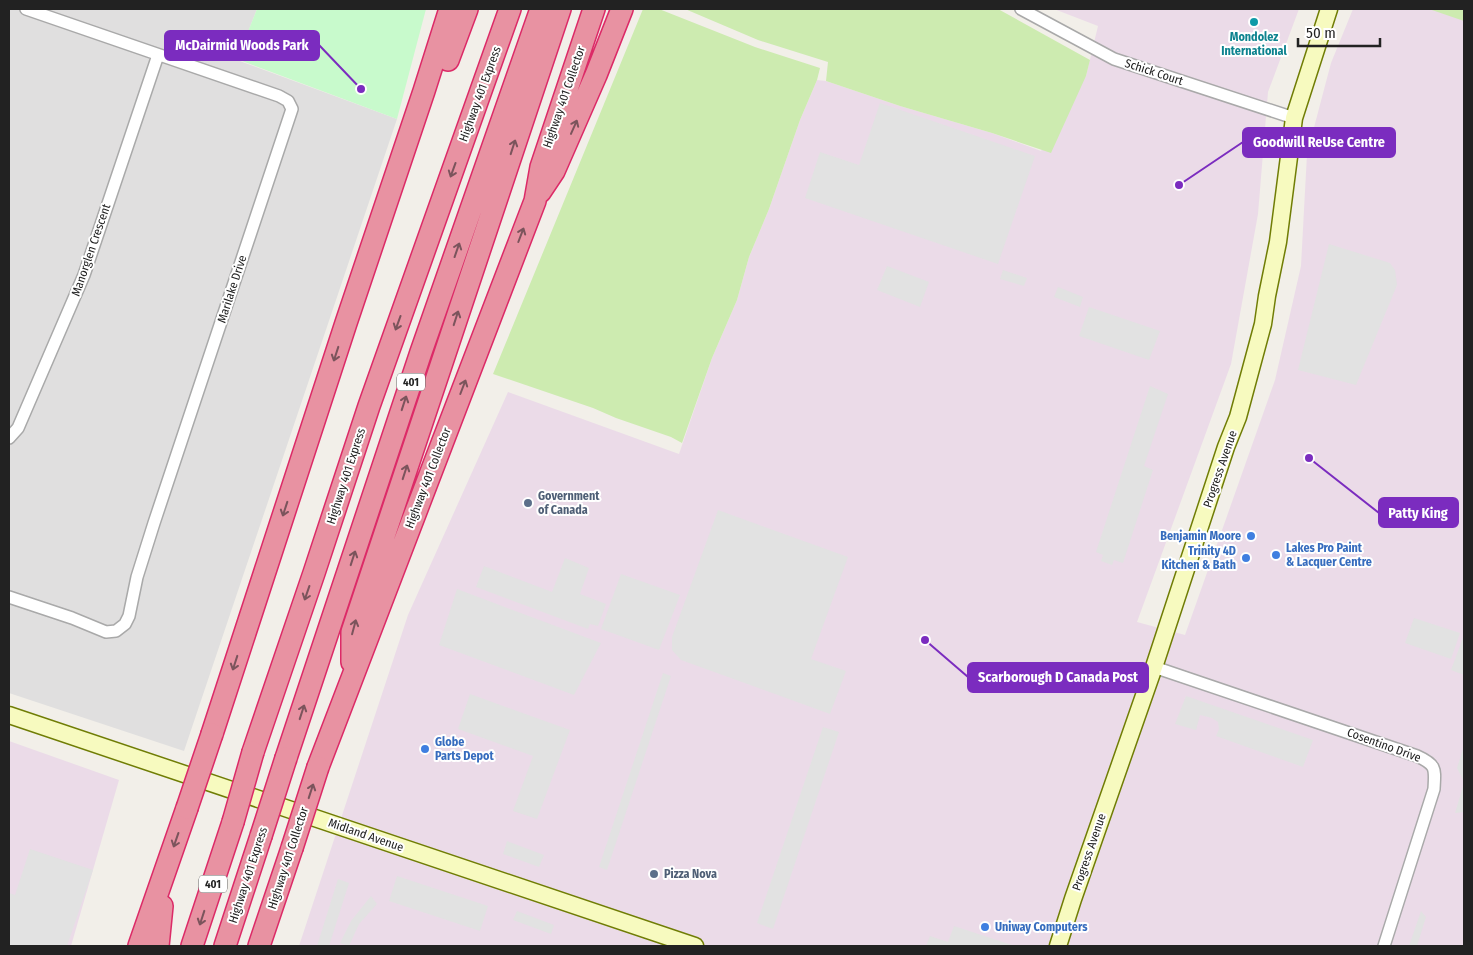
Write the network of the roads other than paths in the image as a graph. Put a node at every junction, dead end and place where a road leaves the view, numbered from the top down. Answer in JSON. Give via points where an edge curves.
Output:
{"nodes":[{"id":1,"x":26,"y":9,"type":"edge"},
{"id":2,"x":450,"y":9,"type":"edge"},
{"id":3,"x":467,"y":9,"type":"edge"},
{"id":4,"x":510,"y":9,"type":"edge"},
{"id":5,"x":541,"y":9,"type":"edge"},
{"id":6,"x":560,"y":9,"type":"edge"},
{"id":7,"x":594,"y":9,"type":"edge"},
{"id":8,"x":622,"y":9,"type":"edge"},
{"id":9,"x":1021,"y":9,"type":"edge"},
{"id":10,"x":1329,"y":9,"type":"edge"},
{"id":11,"x":158,"y":55,"type":"junction"},
{"id":12,"x":1294,"y":118,"type":"junction"},
{"id":13,"x":535,"y":201,"type":"junction"},
{"id":14,"x":346,"y":323,"type":"junction"},
{"id":15,"x":9,"y":438,"type":"edge"},
{"id":16,"x":9,"y":597,"type":"edge"},
{"id":17,"x":1154,"y":667,"type":"junction"},
{"id":18,"x":352,"y":675,"type":"junction"},
{"id":19,"x":9,"y":716,"type":"edge"},
{"id":20,"x":166,"y":871,"type":"junction"},
{"id":21,"x":139,"y":946,"type":"edge"},
{"id":22,"x":158,"y":946,"type":"edge"},
{"id":23,"x":192,"y":946,"type":"edge"},
{"id":24,"x":225,"y":946,"type":"edge"},
{"id":25,"x":259,"y":946,"type":"edge"},
{"id":26,"x":695,"y":946,"type":"edge"},
{"id":27,"x":1058,"y":946,"type":"edge"},
{"id":28,"x":1384,"y":946,"type":"edge"}],
"edges":[{"from":1,"to":11,"type":"street","name":"Marilake Drive"},
{"from":2,"to":14,"type":"highway"},
{"from":3,"to":14,"type":"highway"},
{"from":4,"to":23,"type":"highway","name":"Highway 401 Express","number":"401","one_way":true,"bridge":true,"via":[[368,406]]},
{"from":24,"to":5,"type":"highway","name":"Highway 401 Express","number":"401","one_way":true,"bridge":true,"via":[[424,343]]},
{"from":18,"to":6,"type":"highway","one_way":true,"via":[[352,632]]},
{"from":7,"to":13,"type":"highway","name":"Highway 401 Collector","via":[[540,167]]},
{"from":13,"to":8,"type":"highway","one_way":true,"via":[[554,171]]},
{"from":9,"to":12,"type":"street","name":"Schick Court","via":[[1114,59]]},
{"from":10,"to":12,"type":"main road","name":"Progress Avenue"},
{"from":11,"to":15,"type":"street","name":"Manorglen Crescent","via":[[84,275],[18,428]]},
{"from":11,"to":16,"type":"street","name":"Marilake Drive","via":[[279,96],[288,101],[292,110],[154,523],[125,624],[116,631],[106,632]]},
{"from":12,"to":17,"type":"main road","name":"Progress Avenue","via":[[1278,242],[1263,324],[1238,417]]},
{"from":18,"to":13,"type":"highway","name":"Highway 401 Collector","one_way":true},
{"from":14,"to":20,"type":"highway","one_way":true,"bridge":true},
{"from":17,"to":27,"type":"main road","name":"Progress Avenue"},
{"from":17,"to":28,"type":"street","name":"Cosentino Drive","via":[[1431,762],[1435,770],[1434,790]]},
{"from":25,"to":18,"type":"highway","name":"Highway 401 Collector","one_way":true,"bridge":true},
{"from":19,"to":26,"type":"main road","name":"Midland Avenue"},
{"from":20,"to":21,"type":"highway"},
{"from":20,"to":22,"type":"highway"}]}
